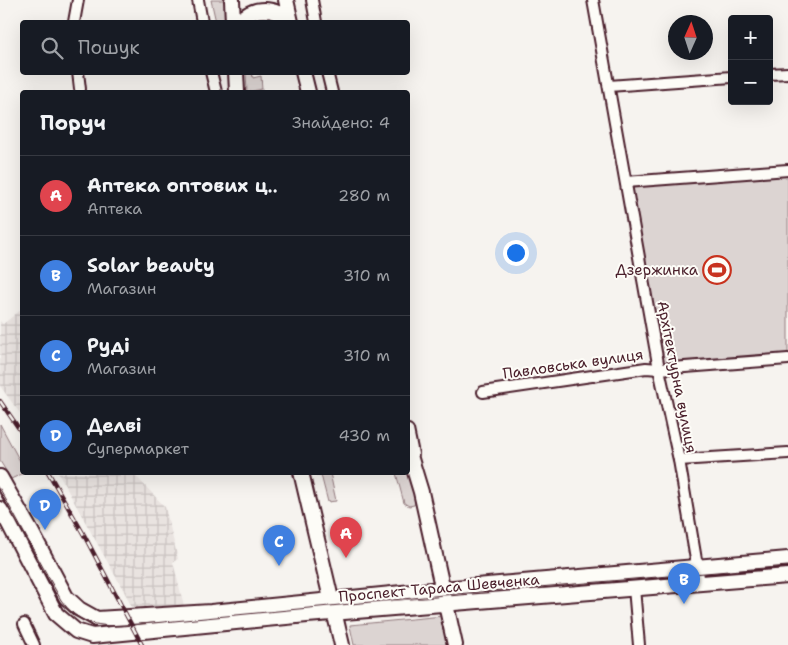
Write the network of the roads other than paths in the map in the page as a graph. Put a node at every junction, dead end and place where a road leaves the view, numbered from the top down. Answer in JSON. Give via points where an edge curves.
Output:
{"nodes":[{"id":1,"x":78,"y":0,"type":"edge"},
{"id":2,"x":198,"y":0,"type":"edge"},
{"id":3,"x":232,"y":0,"type":"edge"},
{"id":4,"x":286,"y":0,"type":"edge"},
{"id":5,"x":312,"y":0,"type":"edge"},
{"id":6,"x":593,"y":0,"type":"edge"},
{"id":7,"x":74,"y":20,"type":"edge"},
{"id":8,"x":202,"y":20,"type":"edge"},
{"id":9,"x":233,"y":20,"type":"edge"},
{"id":10,"x":241,"y":20,"type":"edge"},
{"id":11,"x":288,"y":20,"type":"edge"},
{"id":12,"x":290,"y":20,"type":"edge"},
{"id":13,"x":316,"y":20,"type":"edge"},
{"id":14,"x":788,"y":73,"type":"edge"},
{"id":15,"x":773,"y":74,"type":"edge"},
{"id":16,"x":78,"y":75,"type":"edge"},
{"id":17,"x":212,"y":75,"type":"edge"},
{"id":18,"x":236,"y":75,"type":"edge"},
{"id":19,"x":304,"y":75,"type":"edge"},
{"id":20,"x":328,"y":75,"type":"edge"},
{"id":21,"x":728,"y":77,"type":"edge"},
{"id":22,"x":609,"y":86,"type":"junction"},
{"id":23,"x":80,"y":89,"type":"dead end"},
{"id":24,"x":215,"y":90,"type":"edge"},
{"id":25,"x":237,"y":90,"type":"edge"},
{"id":26,"x":308,"y":90,"type":"edge"},
{"id":27,"x":332,"y":90,"type":"edge"},
{"id":28,"x":788,"y":170,"type":"edge"},
{"id":29,"x":626,"y":182,"type":"junction"},
{"id":30,"x":788,"y":359,"type":"edge"},
{"id":31,"x":659,"y":368,"type":"junction"},
{"id":32,"x":483,"y":392,"type":"dead end"},
{"id":33,"x":410,"y":440,"type":"edge"},
{"id":34,"x":788,"y":453,"type":"edge"},
{"id":35,"x":410,"y":456,"type":"edge"},
{"id":36,"x":678,"y":460,"type":"junction"},
{"id":37,"x":302,"y":475,"type":"edge"},
{"id":38,"x":0,"y":477,"type":"edge"},
{"id":39,"x":421,"y":492,"type":"junction"},
{"id":40,"x":0,"y":509,"type":"edge"},
{"id":41,"x":788,"y":559,"type":"edge"},
{"id":42,"x":698,"y":568,"type":"junction"},
{"id":43,"x":788,"y":576,"type":"edge"},
{"id":44,"x":700,"y":583,"type":"junction"},
{"id":45,"x":634,"y":588,"type":"junction"},
{"id":46,"x":442,"y":589,"type":"junction"},
{"id":47,"x":446,"y":604,"type":"junction"},
{"id":48,"x":332,"y":607,"type":"junction"},
{"id":49,"x":97,"y":619,"type":"junction"},
{"id":50,"x":24,"y":624,"type":"dead end"},
{"id":51,"x":92,"y":640,"type":"edge"},
{"id":52,"x":34,"y":645,"type":"edge"},
{"id":53,"x":342,"y":645,"type":"edge"},
{"id":54,"x":455,"y":645,"type":"edge"},
{"id":55,"x":640,"y":645,"type":"edge"}],
"edges":[{"from":1,"to":7,"type":"street"},
{"from":2,"to":8,"type":"street"},
{"from":3,"to":9,"type":"main road"},
{"from":4,"to":12,"type":"main road"},
{"from":5,"to":13,"type":"street"},
{"from":6,"to":22,"type":"street","name":"Архітектурна вулиця"},
{"from":10,"to":11,"type":"main road","via":[[262,9],[272,10]]},
{"from":14,"to":15,"type":"street"},
{"from":16,"to":23,"type":"street"},
{"from":17,"to":24,"type":"street"},
{"from":18,"to":25,"type":"main road"},
{"from":19,"to":26,"type":"main road"},
{"from":20,"to":27,"type":"street"},
{"from":21,"to":22,"type":"street"},
{"from":22,"to":29,"type":"street","name":"Архітектурна вулиця"},
{"from":28,"to":29,"type":"street"},
{"from":29,"to":31,"type":"street","name":"Архітектурна вулиця"},
{"from":30,"to":31,"type":"street","name":"Павловська вулиця"},
{"from":31,"to":32,"type":"street","name":"Павловська вулиця"},
{"from":31,"to":36,"type":"street","name":"Архітектурна вулиця"},
{"from":33,"to":39,"type":"street"},
{"from":34,"to":36,"type":"street"},
{"from":35,"to":39,"type":"main road"},
{"from":36,"to":42,"type":"street","name":"Архітектурна вулиця"},
{"from":37,"to":48,"type":"main road"},
{"from":38,"to":49,"type":"main road","via":[[66,597]]},
{"from":39,"to":46,"type":"main road"},
{"from":40,"to":51,"type":"main road","via":[[56,614]]},
{"from":41,"to":42,"type":"main road","name":"Проспект Тараса Шевченка"},
{"from":42,"to":44,"type":"street","name":"Архітектурна вулиця"},
{"from":42,"to":46,"type":"main road","name":"Проспект Тараса Шевченка"},
{"from":43,"to":44,"type":"main road","name":"Проспект Тараса Шевченка"},
{"from":44,"to":45,"type":"main road","name":"Проспект Тараса Шевченка"},
{"from":45,"to":47,"type":"main road","name":"Проспект Тараса Шевченка"},
{"from":45,"to":55,"type":"street"},
{"from":46,"to":47,"type":"main road"},
{"from":46,"to":48,"type":"main road","name":"Проспект Тараса Шевченка"},
{"from":47,"to":48,"type":"main road","name":"Проспект Тараса Шевченка"},
{"from":47,"to":54,"type":"main road"},
{"from":48,"to":49,"type":"main road","name":"Проспект Тараса Шевченка"},
{"from":48,"to":51,"type":"main road","name":"Проспект Тараса Шевченка"},
{"from":48,"to":53,"type":"main road"},
{"from":49,"to":51,"type":"main road"},
{"from":50,"to":52,"type":"street"}]}
